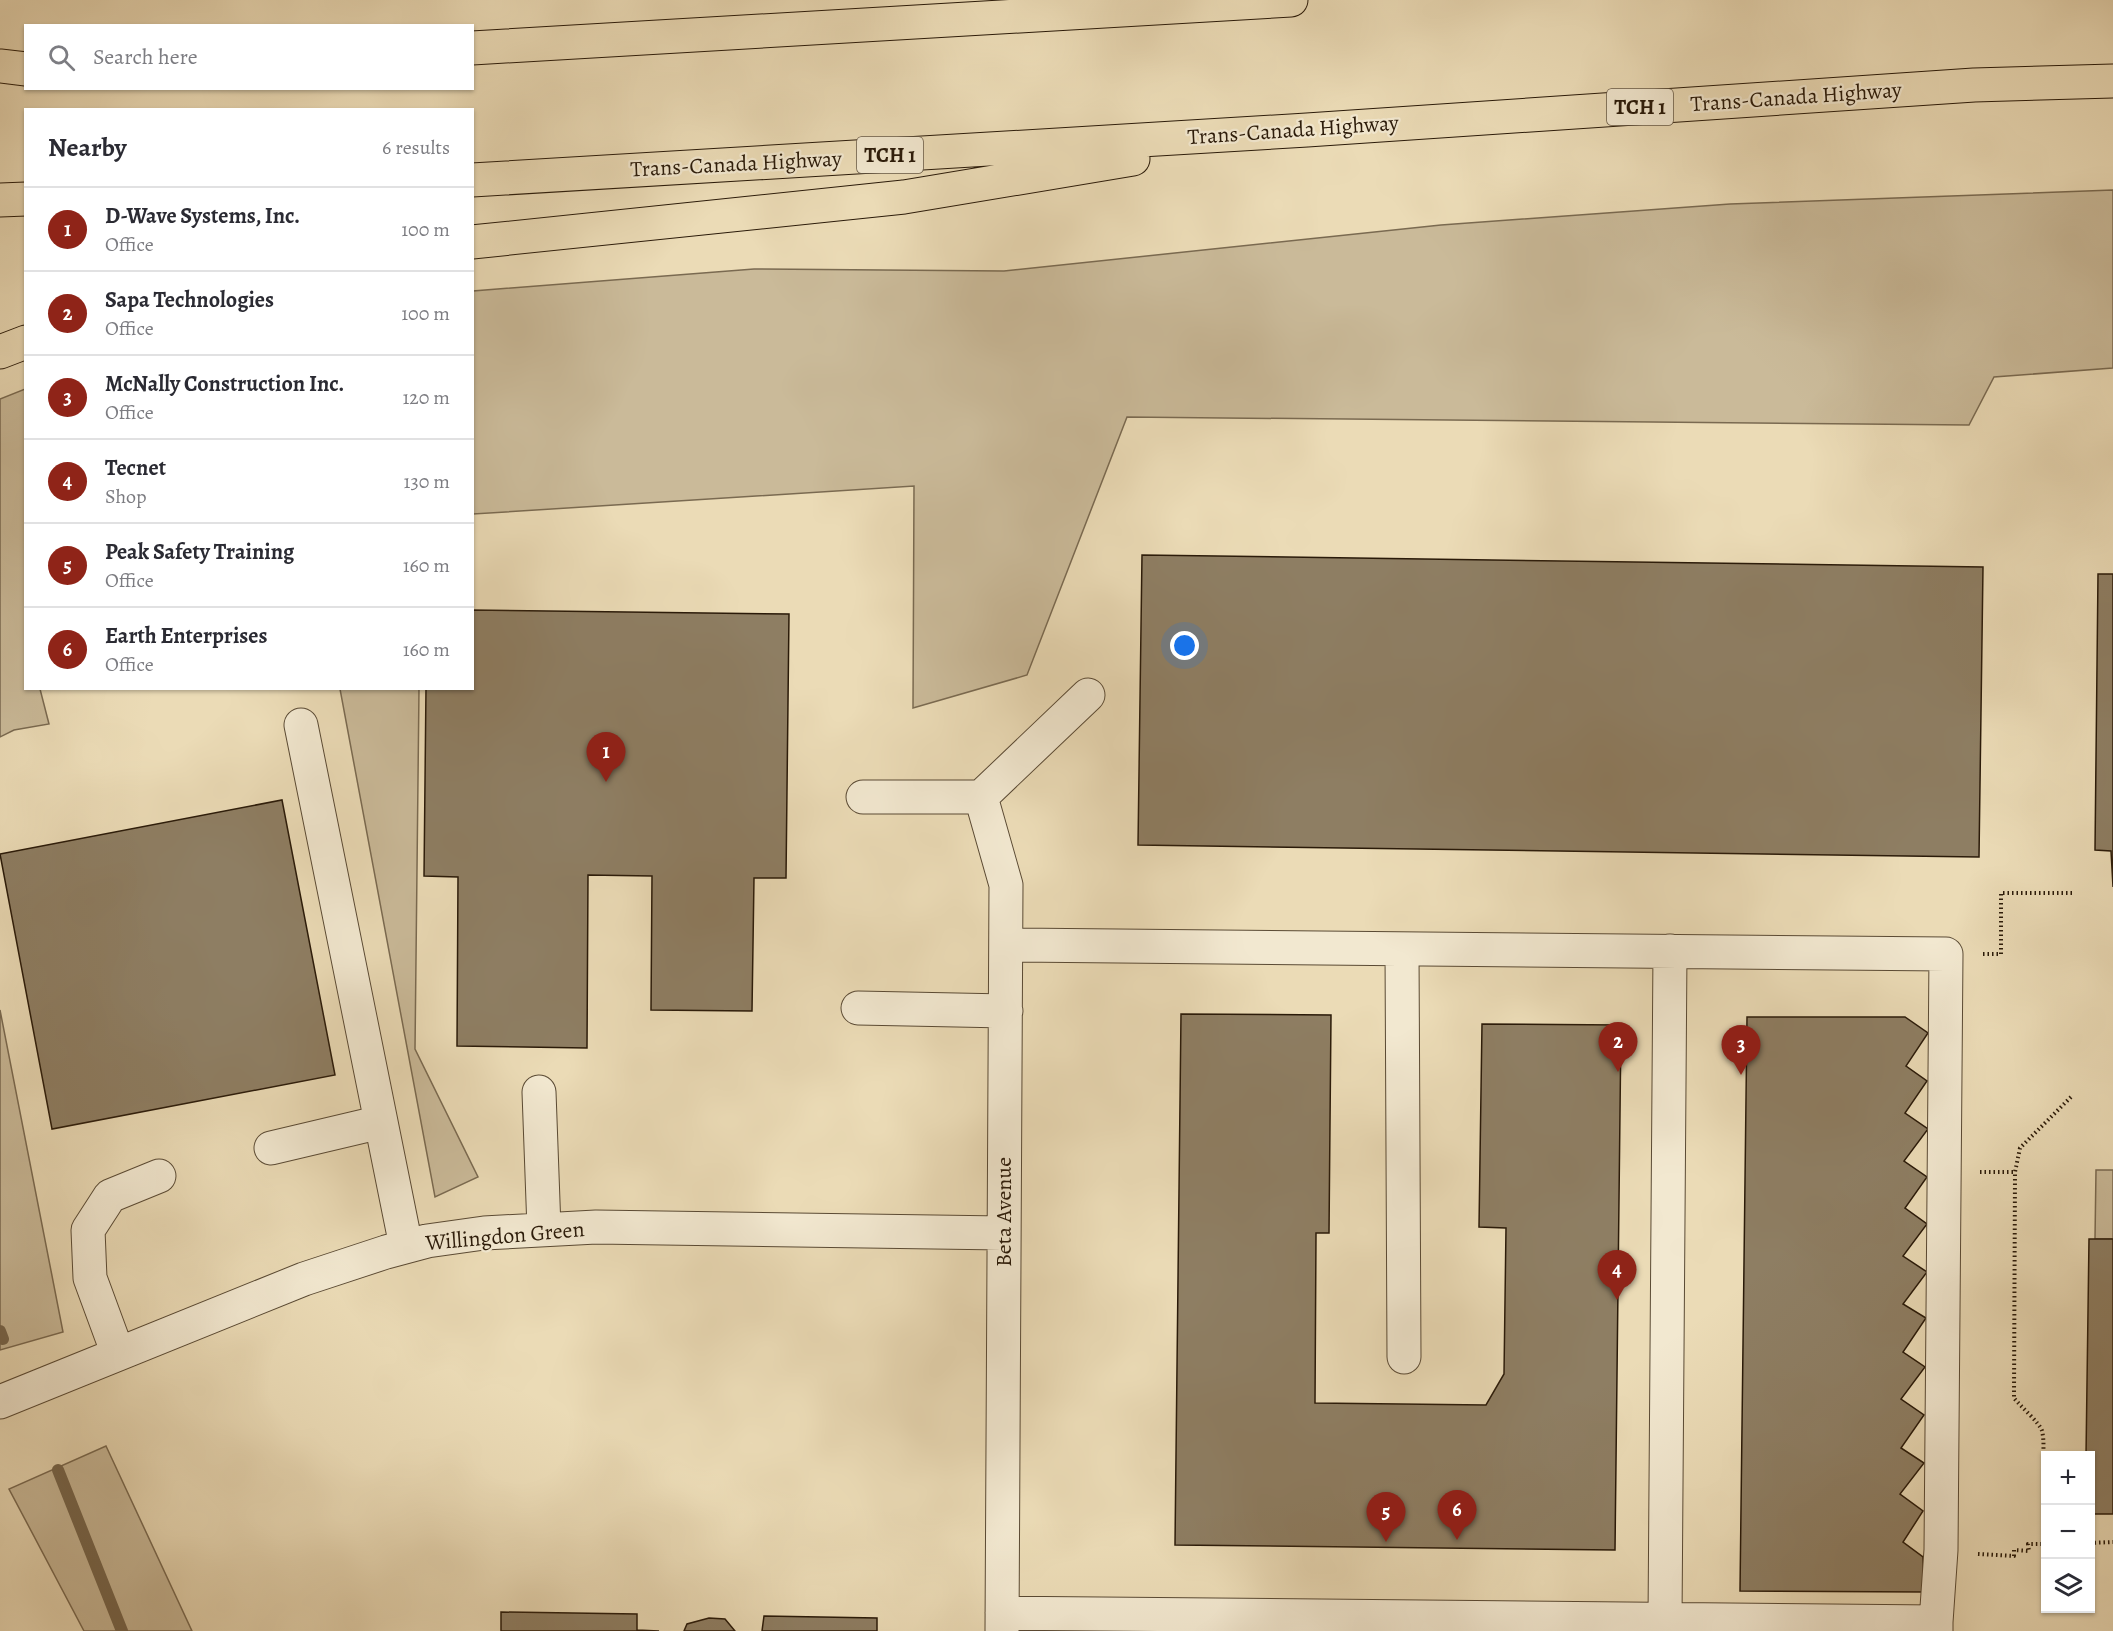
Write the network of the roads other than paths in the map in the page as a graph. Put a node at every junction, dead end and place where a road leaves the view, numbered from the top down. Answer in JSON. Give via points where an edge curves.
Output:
{"nodes":[{"id":1,"x":1291,"y":0,"type":"edge"},
{"id":2,"x":474,"y":48,"type":"edge"},
{"id":3,"x":0,"y":66,"type":"edge"},
{"id":4,"x":24,"y":70,"type":"edge"},
{"id":5,"x":24,"y":70,"type":"edge"},
{"id":6,"x":0,"y":73,"type":"edge"},
{"id":7,"x":2113,"y":81,"type":"edge"},
{"id":8,"x":1306,"y":130,"type":"junction"},
{"id":9,"x":474,"y":180,"type":"edge"},
{"id":10,"x":24,"y":199,"type":"edge"},
{"id":11,"x":0,"y":200,"type":"edge"},
{"id":12,"x":474,"y":242,"type":"edge"},
{"id":13,"x":24,"y":343,"type":"edge"},
{"id":14,"x":0,"y":351,"type":"edge"},
{"id":15,"x":1088,"y":695,"type":"dead end"},
{"id":16,"x":301,"y":725,"type":"dead end"},
{"id":17,"x":863,"y":797,"type":"dead end"},
{"id":18,"x":981,"y":797,"type":"junction"},
{"id":19,"x":1006,"y":945,"type":"junction"},
{"id":20,"x":1402,"y":949,"type":"junction"},
{"id":21,"x":1670,"y":951,"type":"junction"},
{"id":22,"x":858,"y":1008,"type":"dead end"},
{"id":23,"x":1006,"y":1011,"type":"junction"},
{"id":24,"x":539,"y":1092,"type":"dead end"},
{"id":25,"x":381,"y":1122,"type":"junction"},
{"id":26,"x":271,"y":1148,"type":"dead end"},
{"id":27,"x":159,"y":1176,"type":"dead end"},
{"id":28,"x":544,"y":1229,"type":"junction"},
{"id":29,"x":1004,"y":1233,"type":"junction"},
{"id":30,"x":406,"y":1246,"type":"junction"},
{"id":31,"x":118,"y":1354,"type":"junction"},
{"id":32,"x":1404,"y":1358,"type":"dead end"},
{"id":33,"x":0,"y":1402,"type":"edge"},
{"id":34,"x":1002,"y":1622,"type":"edge"},
{"id":35,"x":1366,"y":1624,"type":"edge"},
{"id":36,"x":1680,"y":1624,"type":"edge"},
{"id":37,"x":1595,"y":1625,"type":"edge"},
{"id":38,"x":1936,"y":1627,"type":"edge"}],
"edges":[{"from":1,"to":2,"type":"highway"},
{"from":3,"to":4,"type":"highway"},
{"from":5,"to":6,"type":"highway"},
{"from":7,"to":8,"type":"highway","name":"Trans-Canada Highway","number":"TCH 1","via":[[1974,85]]},
{"from":8,"to":9,"type":"highway","name":"Trans-Canada Highway","number":"TCH 1"},
{"from":8,"to":12,"type":"highway","via":[[904,197]]},
{"from":10,"to":11,"type":"highway"},
{"from":13,"to":14,"type":"highway"},
{"from":15,"to":18,"type":"street"},
{"from":16,"to":25,"type":"street"},
{"from":17,"to":18,"type":"street"},
{"from":18,"to":19,"type":"street","name":"Beta Avenue","via":[[1006,885]]},
{"from":19,"to":20,"type":"street"},
{"from":19,"to":23,"type":"street","name":"Beta Avenue"},
{"from":20,"to":21,"type":"street"},
{"from":20,"to":32,"type":"street"},
{"from":21,"to":36,"type":"street"},
{"from":21,"to":38,"type":"street","via":[[1946,954],[1941,1550]]},
{"from":22,"to":23,"type":"street"},
{"from":23,"to":29,"type":"street","name":"Beta Avenue"},
{"from":24,"to":28,"type":"street"},
{"from":25,"to":26,"type":"street"},
{"from":25,"to":30,"type":"street"},
{"from":27,"to":31,"type":"street","via":[[110,1196],[88,1230],[90,1278]]},
{"from":28,"to":29,"type":"street","name":"Willingdon Green"},
{"from":28,"to":30,"type":"street","name":"Willingdon Green","via":[[484,1233]]},
{"from":29,"to":34,"type":"street","name":"Beta Avenue"},
{"from":30,"to":31,"type":"street","name":"Willingdon Green","via":[[304,1279]]},
{"from":31,"to":33,"type":"street","name":"Willingdon Green"},
{"from":34,"to":35,"type":"street"},
{"from":35,"to":37,"type":"street"},
{"from":36,"to":37,"type":"street"},
{"from":36,"to":38,"type":"street"}]}
